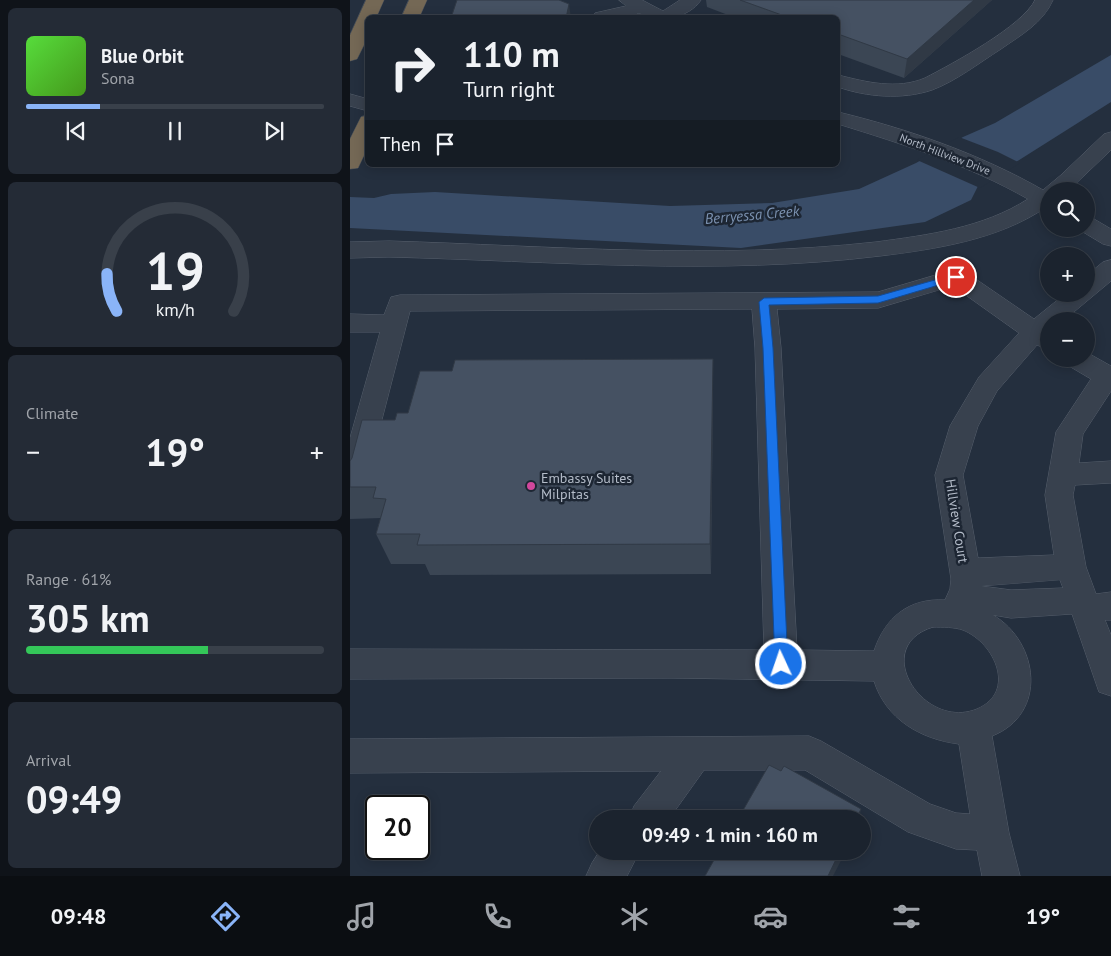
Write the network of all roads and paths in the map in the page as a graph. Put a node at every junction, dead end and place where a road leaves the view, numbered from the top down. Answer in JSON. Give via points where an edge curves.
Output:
{"nodes":[{"id":1,"x":375,"y":0,"type":"edge"},
{"id":2,"x":418,"y":0,"type":"edge"},
{"id":3,"x":692,"y":0,"type":"edge"},
{"id":4,"x":1044,"y":0,"type":"edge"},
{"id":5,"x":634,"y":3,"type":"edge"},
{"id":6,"x":368,"y":15,"type":"edge"},
{"id":7,"x":411,"y":15,"type":"edge"},
{"id":8,"x":610,"y":15,"type":"edge"},
{"id":9,"x":658,"y":15,"type":"edge"},
{"id":10,"x":669,"y":15,"type":"edge"},
{"id":11,"x":365,"y":22,"type":"edge"},
{"id":12,"x":350,"y":55,"type":"edge"},
{"id":13,"x":840,"y":82,"type":"edge"},
{"id":14,"x":365,"y":89,"type":"edge"},
{"id":15,"x":350,"y":92,"type":"edge"},
{"id":16,"x":350,"y":100,"type":"edge"},
{"id":17,"x":365,"y":104,"type":"edge"},
{"id":18,"x":840,"y":119,"type":"edge"},
{"id":19,"x":365,"y":128,"type":"edge"},
{"id":20,"x":1111,"y":138,"type":"edge"},
{"id":21,"x":350,"y":163,"type":"edge"},
{"id":22,"x":1066,"y":182,"type":"edge"},
{"id":23,"x":1040,"y":193,"type":"edge"},
{"id":24,"x":1040,"y":198,"type":"edge"},
{"id":25,"x":1095,"y":229,"type":"edge"},
{"id":26,"x":1111,"y":239,"type":"edge"},
{"id":27,"x":350,"y":250,"type":"edge"},
{"id":28,"x":1111,"y":268,"type":"edge"},
{"id":29,"x":1095,"y":281,"type":"edge"},
{"id":30,"x":764,"y":302,"type":"junction"},
{"id":31,"x":1074,"y":302,"type":"edge"},
{"id":32,"x":1065,"y":312,"type":"edge"},
{"id":33,"x":350,"y":323,"type":"edge"},
{"id":34,"x":394,"y":324,"type":"junction"},
{"id":35,"x":1040,"y":336,"type":"edge"},
{"id":36,"x":1040,"y":339,"type":"edge"},
{"id":37,"x":1092,"y":367,"type":"edge"},
{"id":38,"x":1111,"y":472,"type":"edge"},
{"id":39,"x":1062,"y":475,"type":"junction"},
{"id":40,"x":350,"y":489,"type":"edge"},
{"id":41,"x":1071,"y":567,"type":"junction"},
{"id":42,"x":961,"y":594,"type":"junction"},
{"id":43,"x":1093,"y":605,"type":"edge"},
{"id":44,"x":350,"y":664,"type":"edge"},
{"id":45,"x":781,"y":664,"type":"junction"},
{"id":46,"x":887,"y":666,"type":"junction"},
{"id":47,"x":1111,"y":681,"type":"edge"},
{"id":48,"x":973,"y":727,"type":"junction"},
{"id":49,"x":695,"y":754,"type":"junction"},
{"id":50,"x":350,"y":756,"type":"edge"},
{"id":51,"x":654,"y":810,"type":"edge"},
{"id":52,"x":991,"y":834,"type":"junction"},
{"id":53,"x":616,"y":860,"type":"edge"},
{"id":54,"x":605,"y":876,"type":"edge"},
{"id":55,"x":1001,"y":876,"type":"edge"}],
"edges":[{"from":1,"to":6,"type":"highway"},
{"from":2,"to":7,"type":"highway"},
{"from":3,"to":10,"type":"street"},
{"from":4,"to":13,"type":"street","via":[[1037,14],[926,86],[882,90],[852,87]]},
{"from":5,"to":8,"type":"street","via":[[626,12]]},
{"from":5,"to":9,"type":"street"},
{"from":11,"to":12,"type":"highway"},
{"from":14,"to":15,"type":"street"},
{"from":16,"to":17,"type":"street"},
{"from":18,"to":23,"type":"street","name":"North Hillview Drive","via":[[909,139]]},
{"from":19,"to":21,"type":"highway"},
{"from":20,"to":22,"type":"street"},
{"from":24,"to":27,"type":"street","via":[[992,226],[943,241],[849,253],[718,260]]},
{"from":25,"to":26,"type":"street"},
{"from":28,"to":29,"type":"street"},
{"from":30,"to":34,"type":"street","via":[[400,303]]},
{"from":30,"to":35,"type":"street","via":[[878,300],[956,277]]},
{"from":30,"to":45,"type":"street"},
{"from":31,"to":32,"type":"street","name":"Hillview Court"},
{"from":33,"to":34,"type":"street"},
{"from":34,"to":40,"type":"street"},
{"from":36,"to":42,"type":"street","name":"Hillview Court","via":[[988,384],[964,426],[949,474]]},
{"from":37,"to":39,"type":"street","via":[[1107,376],[1070,432]]},
{"from":38,"to":39,"type":"street"},
{"from":39,"to":41,"type":"street","via":[[1059,495]]},
{"from":41,"to":42,"type":"street"},
{"from":41,"to":43,"type":"street"},
{"from":42,"to":43,"type":"street","via":[[1011,604]]},
{"from":42,"to":46,"type":"street","via":[[933,613],[914,619],[899,631],[890,647]]},
{"from":42,"to":48,"type":"street","via":[[974,620],[993,632],[1006,648],[1014,667],[1015,685],[1009,702],[998,716]]},
{"from":43,"to":47,"type":"street"},
{"from":44,"to":45,"type":"street"},
{"from":45,"to":46,"type":"street"},
{"from":46,"to":48,"type":"street","via":[[892,685],[903,704],[920,717],[940,726]]},
{"from":48,"to":52,"type":"street"},
{"from":49,"to":50,"type":"street"},
{"from":49,"to":51,"type":"street"},
{"from":49,"to":52,"type":"street","via":[[809,753],[922,819],[956,830]]},
{"from":52,"to":55,"type":"street"},
{"from":53,"to":54,"type":"street"}]}
